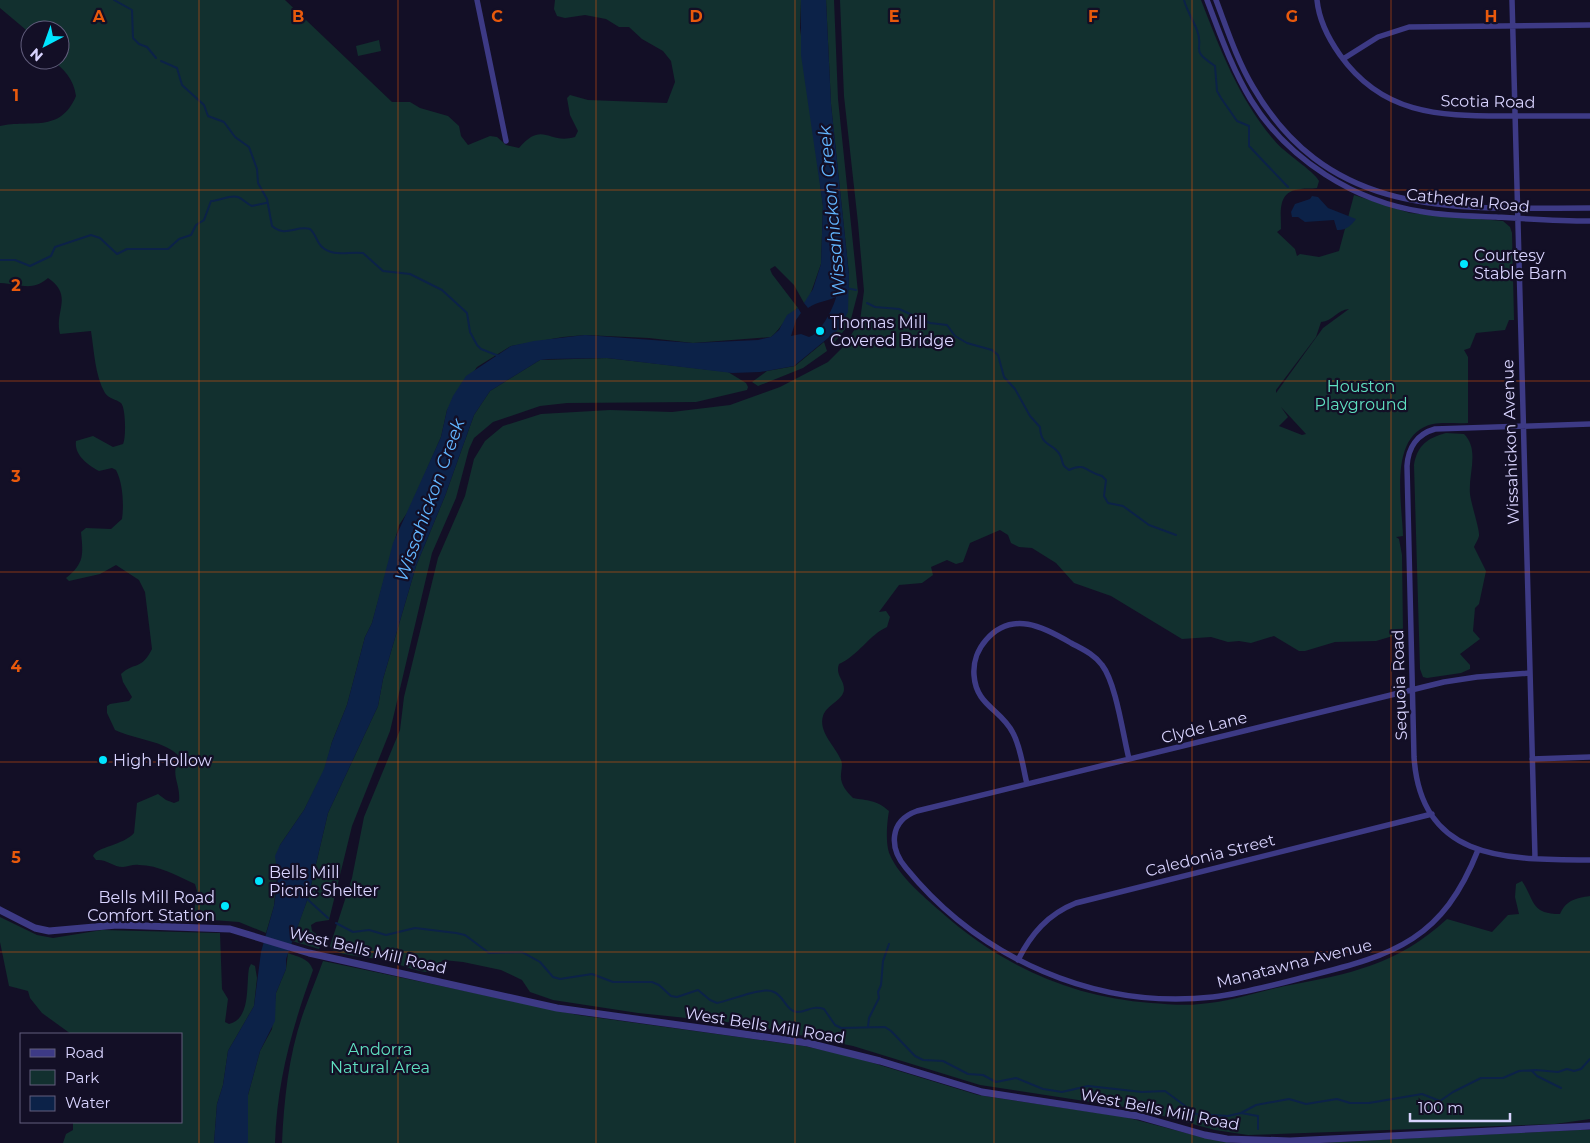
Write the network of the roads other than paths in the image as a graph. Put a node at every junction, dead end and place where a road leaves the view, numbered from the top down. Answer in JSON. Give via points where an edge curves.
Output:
{"nodes":[{"id":1,"x":477,"y":0,"type":"edge"},
{"id":2,"x":1207,"y":0,"type":"edge"},
{"id":3,"x":1216,"y":0,"type":"edge"},
{"id":4,"x":1317,"y":0,"type":"edge"},
{"id":5,"x":1512,"y":0,"type":"edge"},
{"id":6,"x":1512,"y":25,"type":"junction"},
{"id":7,"x":1590,"y":25,"type":"edge"},
{"id":8,"x":1344,"y":60,"type":"junction"},
{"id":9,"x":1515,"y":116,"type":"junction"},
{"id":10,"x":1590,"y":116,"type":"edge"},
{"id":11,"x":506,"y":141,"type":"dead end"},
{"id":12,"x":1590,"y":208,"type":"edge"},
{"id":13,"x":1518,"y":209,"type":"junction"},
{"id":14,"x":1518,"y":220,"type":"junction"},
{"id":15,"x":1590,"y":221,"type":"edge"},
{"id":16,"x":1590,"y":424,"type":"edge"},
{"id":17,"x":1523,"y":425,"type":"junction"},
{"id":18,"x":1530,"y":673,"type":"junction"},
{"id":19,"x":1412,"y":690,"type":"junction"},
{"id":20,"x":1590,"y":757,"type":"edge"},
{"id":21,"x":1129,"y":759,"type":"junction"},
{"id":22,"x":1532,"y":759,"type":"junction"},
{"id":23,"x":1027,"y":784,"type":"junction"},
{"id":24,"x":1432,"y":814,"type":"junction"},
{"id":25,"x":895,"y":832,"type":"joint"},
{"id":26,"x":1478,"y":850,"type":"junction"},
{"id":27,"x":1534,"y":858,"type":"junction"},
{"id":28,"x":1590,"y":860,"type":"edge"},
{"id":29,"x":0,"y":910,"type":"edge"},
{"id":30,"x":1018,"y":960,"type":"junction"},
{"id":31,"x":1590,"y":1126,"type":"edge"}],
"edges":[{"from":1,"to":11,"type":"street"},
{"from":2,"to":14,"type":"street","name":"Cathedral Road","via":[[1233,66],[1252,102],[1280,136],[1314,167],[1351,189],[1393,206],[1431,213]]},
{"from":3,"to":13,"type":"street","name":"Cathedral Road","via":[[1242,66],[1262,101],[1291,137],[1326,165],[1369,189],[1404,200],[1435,205]]},
{"from":4,"to":8,"type":"street","name":"Scotia Road","via":[[1324,28]]},
{"from":5,"to":6,"type":"street","name":"Wissahickon Avenue"},
{"from":6,"to":7,"type":"street"},
{"from":6,"to":8,"type":"street","via":[[1409,27],[1378,36]]},
{"from":6,"to":9,"type":"street","name":"Wissahickon Avenue"},
{"from":8,"to":9,"type":"street","name":"Scotia Road","via":[[1376,90],[1419,110],[1452,116]]},
{"from":9,"to":10,"type":"street","name":"Scotia Road"},
{"from":9,"to":13,"type":"street","name":"Wissahickon Avenue"},
{"from":12,"to":13,"type":"street","name":"Cathedral Road"},
{"from":13,"to":14,"type":"street","name":"Wissahickon Avenue"},
{"from":14,"to":15,"type":"street","name":"Cathedral Road"},
{"from":14,"to":17,"type":"street","name":"Wissahickon Avenue"},
{"from":16,"to":17,"type":"street"},
{"from":17,"to":18,"type":"street","name":"Wissahickon Avenue"},
{"from":17,"to":19,"type":"street","name":"Sequoia Road","via":[[1429,431],[1409,452],[1406,466]]},
{"from":18,"to":19,"type":"street","name":"Clyde Lane","via":[[1461,679]]},
{"from":18,"to":22,"type":"street","name":"Wissahickon Avenue"},
{"from":19,"to":21,"type":"street","name":"Clyde Lane"},
{"from":19,"to":24,"type":"street","name":"Sequoia Road","via":[[1416,774],[1420,791]]},
{"from":20,"to":22,"type":"street"},
{"from":21,"to":23,"type":"street","name":"Clyde Lane"},
{"from":21,"to":23,"type":"street","via":[[1108,675],[1093,656],[1047,628],[1016,623],[1004,626],[984,642],[974,665],[976,688],[1014,734]]},
{"from":22,"to":27,"type":"street","name":"Wissahickon Avenue"},
{"from":23,"to":25,"type":"street","name":"Clyde Lane","via":[[917,811],[903,819]]},
{"from":24,"to":26,"type":"street","name":"Sequoia Road","via":[[1451,834]]},
{"from":24,"to":30,"type":"street","name":"Caledonia Street","via":[[1076,903],[1041,925]]},
{"from":25,"to":30,"type":"street","name":"Manatawna Avenue","via":[[896,854],[923,888],[971,931]]},
{"from":26,"to":27,"type":"street","name":"Sequoia Road","via":[[1499,856]]},
{"from":26,"to":30,"type":"street","name":"Manatawna Avenue","via":[[1451,903],[1411,941],[1364,962],[1262,988],[1199,998],[1134,996],[1068,981]]},
{"from":27,"to":28,"type":"street"},
{"from":29,"to":31,"type":"street","name":"West Bells Mill Road","via":[[49,932],[126,925],[225,929],[300,951],[570,1010],[808,1043],[871,1058],[982,1092],[1132,1115],[1228,1139],[1290,1141]]}]}
